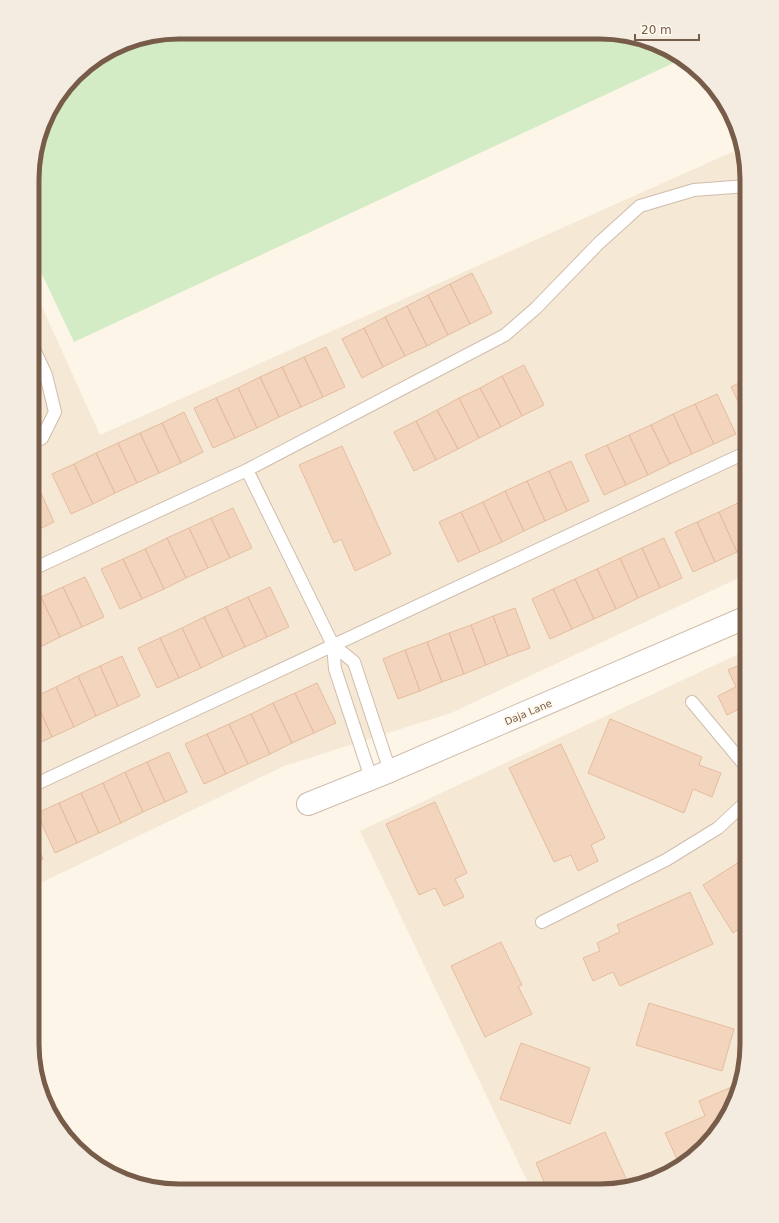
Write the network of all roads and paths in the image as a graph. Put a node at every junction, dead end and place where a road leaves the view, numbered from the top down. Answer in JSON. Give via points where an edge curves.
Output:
{"nodes":[{"id":1,"x":740,"y":187,"type":"edge"},
{"id":2,"x":39,"y":360,"type":"edge"},
{"id":3,"x":39,"y":440,"type":"edge"},
{"id":4,"x":740,"y":455,"type":"edge"},
{"id":5,"x":247,"y":470,"type":"junction"},
{"id":6,"x":39,"y":566,"type":"edge"},
{"id":7,"x":740,"y":620,"type":"edge"},
{"id":8,"x":333,"y":645,"type":"junction"},
{"id":9,"x":692,"y":702,"type":"dead end"},
{"id":10,"x":740,"y":760,"type":"edge"},
{"id":11,"x":380,"y":775,"type":"junction"},
{"id":12,"x":39,"y":783,"type":"edge"},
{"id":13,"x":308,"y":804,"type":"dead end"},
{"id":14,"x":740,"y":808,"type":"edge"},
{"id":15,"x":542,"y":922,"type":"dead end"}],
"edges":[{"from":1,"to":5,"type":"lane","via":[[694,190],[640,206],[505,335]]},
{"from":2,"to":3,"type":"lane","via":[[46,375],[55,412]]},
{"from":4,"to":8,"type":"lane"},
{"from":5,"to":6,"type":"lane"},
{"from":5,"to":8,"type":"lane"},
{"from":7,"to":11,"type":"street","name":"Daja Lane"},
{"from":8,"to":11,"type":"lane","via":[[335,669]]},
{"from":8,"to":11,"type":"lane","via":[[354,662]]},
{"from":8,"to":12,"type":"lane"},
{"from":9,"to":10,"type":"lane"},
{"from":11,"to":13,"type":"street","name":"Daja Lane"},
{"from":14,"to":15,"type":"lane","via":[[718,828],[666,860]]}]}
